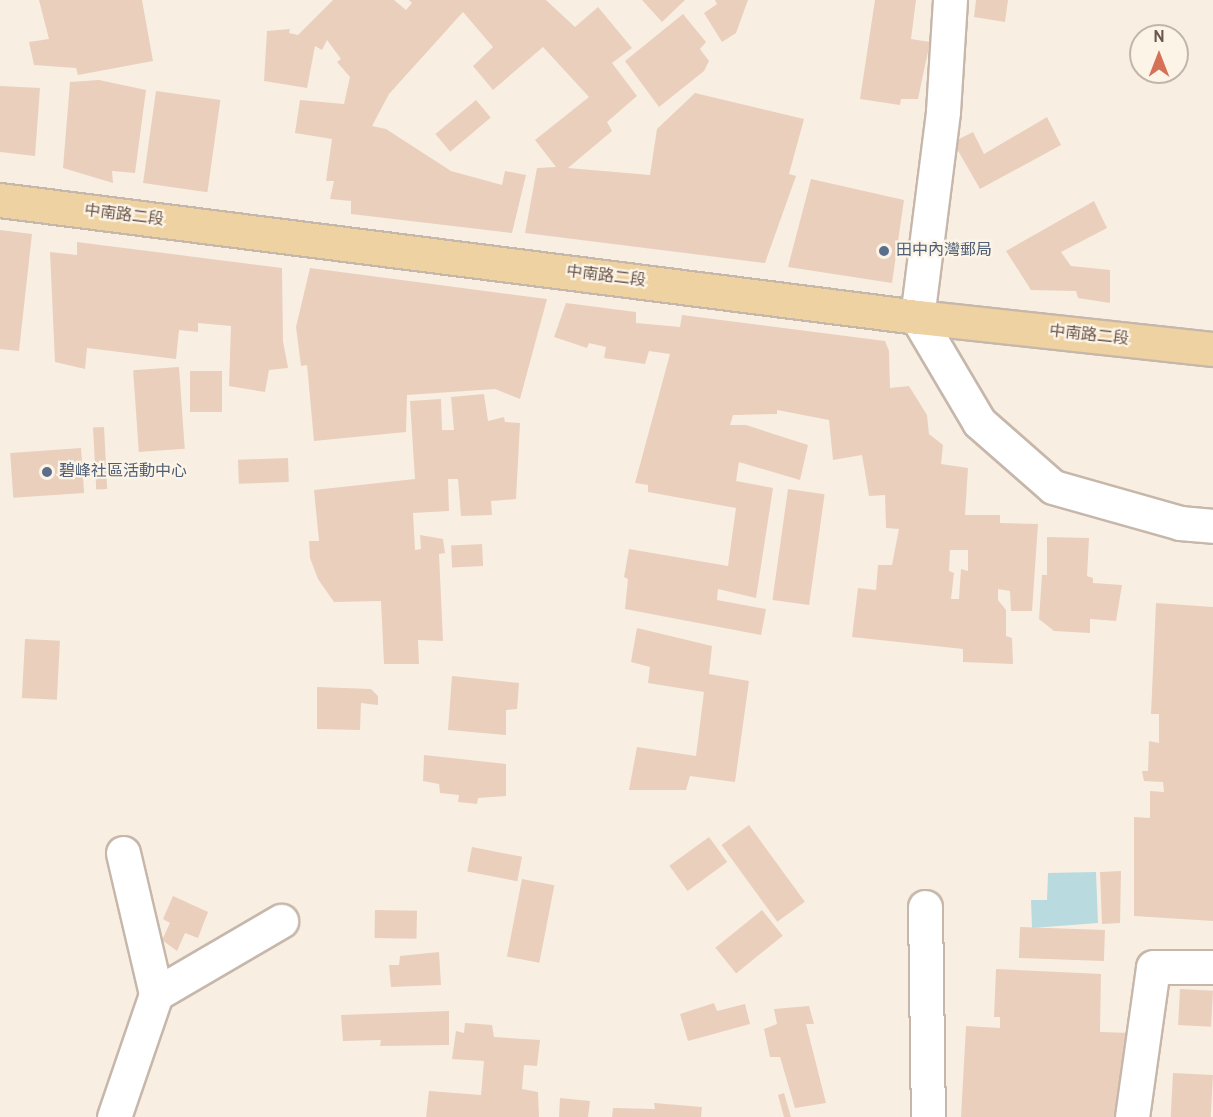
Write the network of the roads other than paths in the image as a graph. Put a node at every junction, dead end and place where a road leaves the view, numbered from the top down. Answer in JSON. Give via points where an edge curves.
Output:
{"nodes":[{"id":1,"x":950,"y":0,"type":"edge"},
{"id":2,"x":0,"y":200,"type":"edge"},
{"id":3,"x":917,"y":317,"type":"junction"},
{"id":4,"x":1213,"y":349,"type":"edge"},
{"id":5,"x":1213,"y":526,"type":"edge"},
{"id":6,"x":123,"y":853,"type":"dead end"},
{"id":7,"x":925,"y":907,"type":"dead end"},
{"id":8,"x":281,"y":921,"type":"dead end"},
{"id":9,"x":1213,"y":967,"type":"edge"},
{"id":10,"x":156,"y":994,"type":"junction"},
{"id":11,"x":114,"y":1117,"type":"edge"},
{"id":12,"x":928,"y":1117,"type":"edge"},
{"id":13,"x":1132,"y":1117,"type":"edge"}],
"edges":[{"from":1,"to":3,"type":"street","via":[[943,112]]},
{"from":2,"to":3,"type":"main road","name":"中南路二段"},
{"from":3,"to":4,"type":"main road","name":"中南路二段"},
{"from":3,"to":5,"type":"street","via":[[979,422],[1053,487],[1180,523]]},
{"from":6,"to":10,"type":"street"},
{"from":7,"to":12,"type":"street"},
{"from":8,"to":10,"type":"street"},
{"from":9,"to":13,"type":"street","via":[[1153,967]]},
{"from":10,"to":11,"type":"street"}]}
